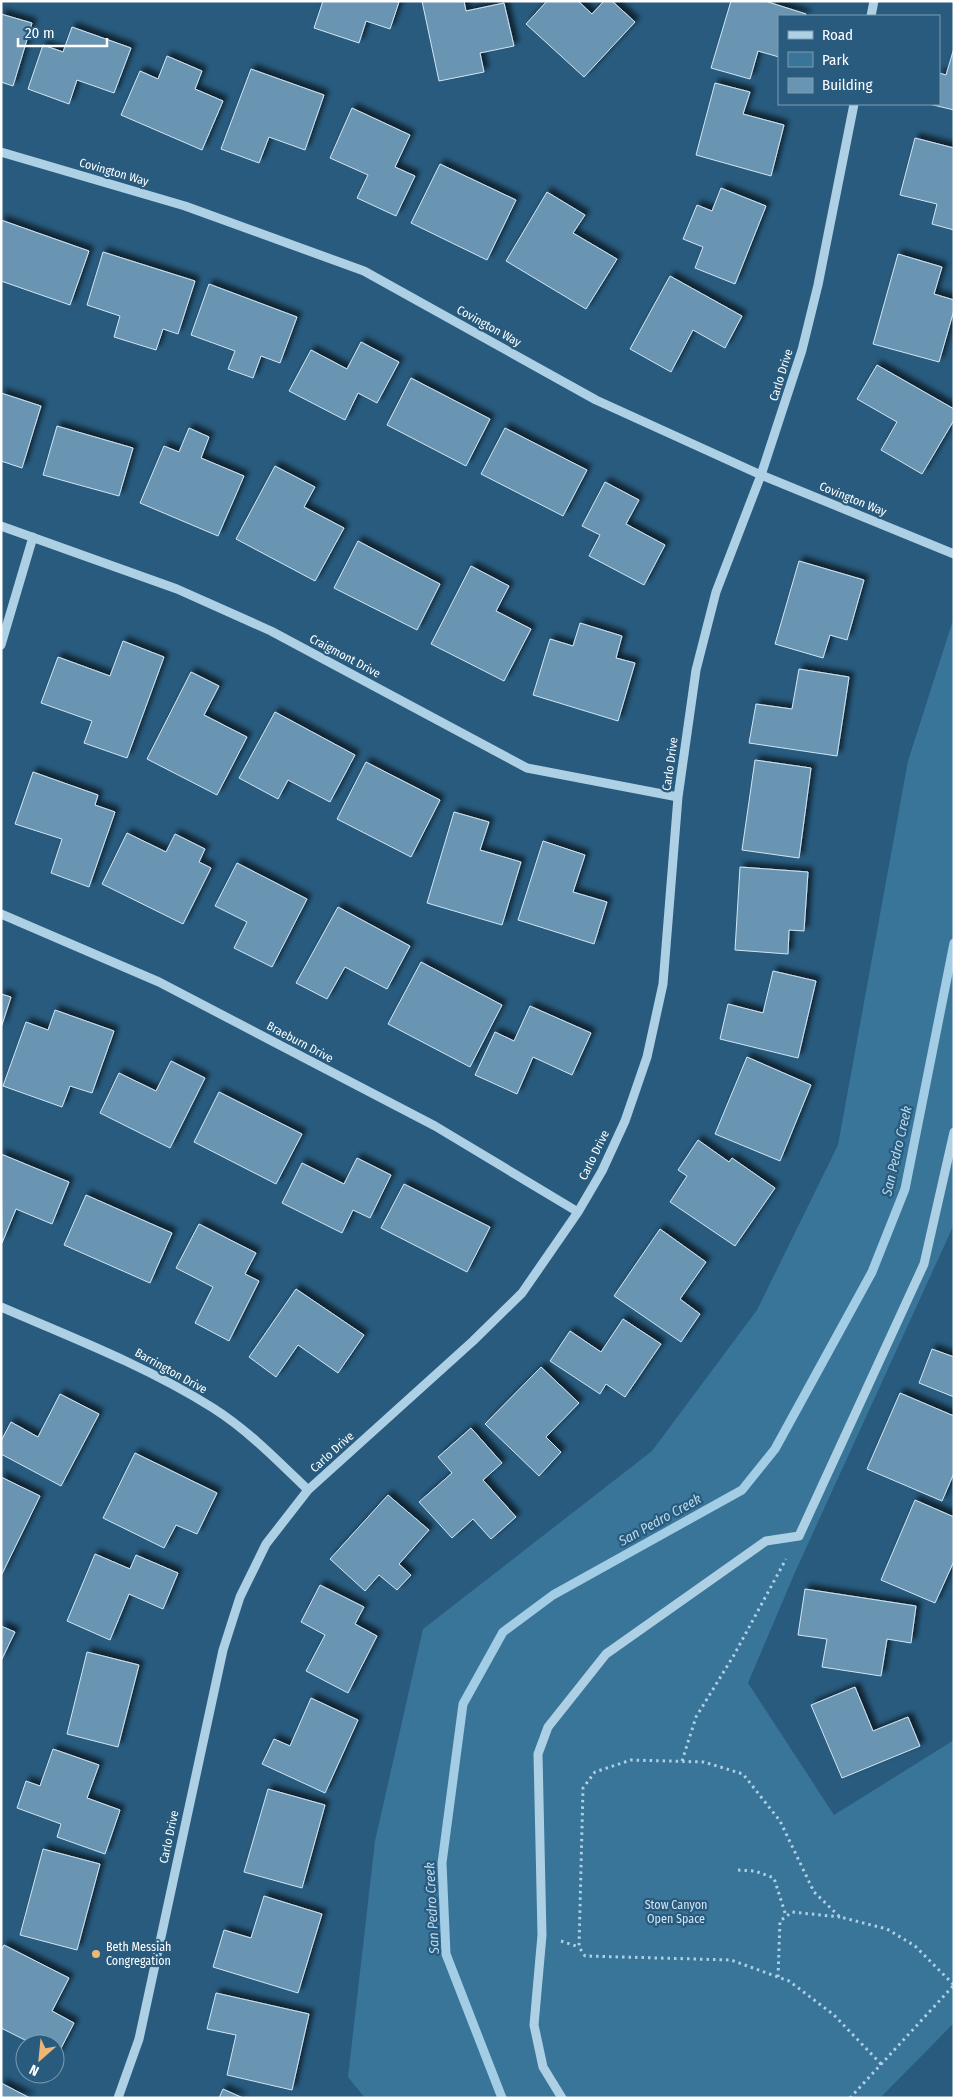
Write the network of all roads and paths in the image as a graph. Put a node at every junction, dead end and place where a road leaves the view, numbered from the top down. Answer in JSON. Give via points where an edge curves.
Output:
{"nodes":[{"id":1,"x":874,"y":1,"type":"edge"},
{"id":2,"x":871,"y":15,"type":"edge"},
{"id":3,"x":854,"y":105,"type":"edge"},
{"id":4,"x":1,"y":152,"type":"edge"},
{"id":5,"x":761,"y":475,"type":"junction"},
{"id":6,"x":1,"y":526,"type":"edge"},
{"id":7,"x":33,"y":537,"type":"junction"},
{"id":8,"x":954,"y":554,"type":"edge"},
{"id":9,"x":1,"y":645,"type":"edge"},
{"id":10,"x":678,"y":797,"type":"junction"},
{"id":11,"x":1,"y":914,"type":"edge"},
{"id":12,"x":954,"y":1132,"type":"edge"},
{"id":13,"x":578,"y":1212,"type":"junction"},
{"id":14,"x":1,"y":1307,"type":"edge"},
{"id":15,"x":308,"y":1490,"type":"junction"},
{"id":16,"x":799,"y":1536,"type":"junction"},
{"id":17,"x":682,"y":1761,"type":"junction"},
{"id":18,"x":738,"y":1870,"type":"dead end"},
{"id":19,"x":786,"y":1916,"type":"junction"},
{"id":20,"x":840,"y":1917,"type":"junction"},
{"id":21,"x":778,"y":1977,"type":"junction"},
{"id":22,"x":954,"y":1985,"type":"edge"},
{"id":23,"x":881,"y":2064,"type":"junction"},
{"id":24,"x":118,"y":2098,"type":"edge"},
{"id":25,"x":562,"y":2098,"type":"edge"},
{"id":26,"x":850,"y":2098,"type":"edge"}],
"edges":[{"from":1,"to":2,"type":"street"},
{"from":3,"to":5,"type":"street","name":"Carlo Drive","via":[[802,350]]},
{"from":4,"to":5,"type":"street","name":"Covington Way","via":[[185,206],[364,270],[596,400]]},
{"from":5,"to":8,"type":"street","name":"Covington Way"},
{"from":5,"to":10,"type":"street","name":"Carlo Drive","via":[[716,592],[696,670]]},
{"from":6,"to":7,"type":"street","name":"Craigmont Drive"},
{"from":7,"to":9,"type":"street"},
{"from":7,"to":10,"type":"street","name":"Craigmont Drive","via":[[177,589],[271,631],[527,768]]},
{"from":10,"to":13,"type":"street","name":"Carlo Drive","via":[[663,984],[647,1057],[625,1121],[602,1171]]},
{"from":11,"to":13,"type":"street","name":"Braeburn Drive","via":[[158,982],[434,1126]]},
{"from":12,"to":16,"type":"street","via":[[924,1264]]},
{"from":13,"to":15,"type":"street","name":"Carlo Drive","via":[[522,1293]]},
{"from":14,"to":15,"type":"street","name":"Barrington Drive","via":[[132,1363],[214,1409],[259,1443]]},
{"from":15,"to":24,"type":"street","name":"Carlo Drive","via":[[266,1544],[240,1597],[223,1650],[138,2038]]},
{"from":16,"to":17,"type":"path","via":[[696,1717]]},
{"from":16,"to":25,"type":"street","via":[[766,1541],[606,1654],[548,1727],[538,1754],[542,1935],[534,2025],[543,2067]]},
{"from":17,"to":20,"type":"path","via":[[704,1762],[743,1774],[780,1821],[814,1892]]},
{"from":17,"to":21,"type":"path","via":[[631,1760],[594,1772],[583,1788],[580,1947],[585,1956],[731,1960]]},
{"from":18,"to":19,"type":"path","via":[[755,1871],[774,1878]]},
{"from":19,"to":20,"type":"path","via":[[792,1912]]},
{"from":19,"to":21,"type":"path","via":[[780,1921]]},
{"from":20,"to":22,"type":"path","via":[[887,1929],[915,1946]]},
{"from":21,"to":23,"type":"path","via":[[834,2015]]},
{"from":22,"to":23,"type":"path"},
{"from":23,"to":26,"type":"path"}]}
